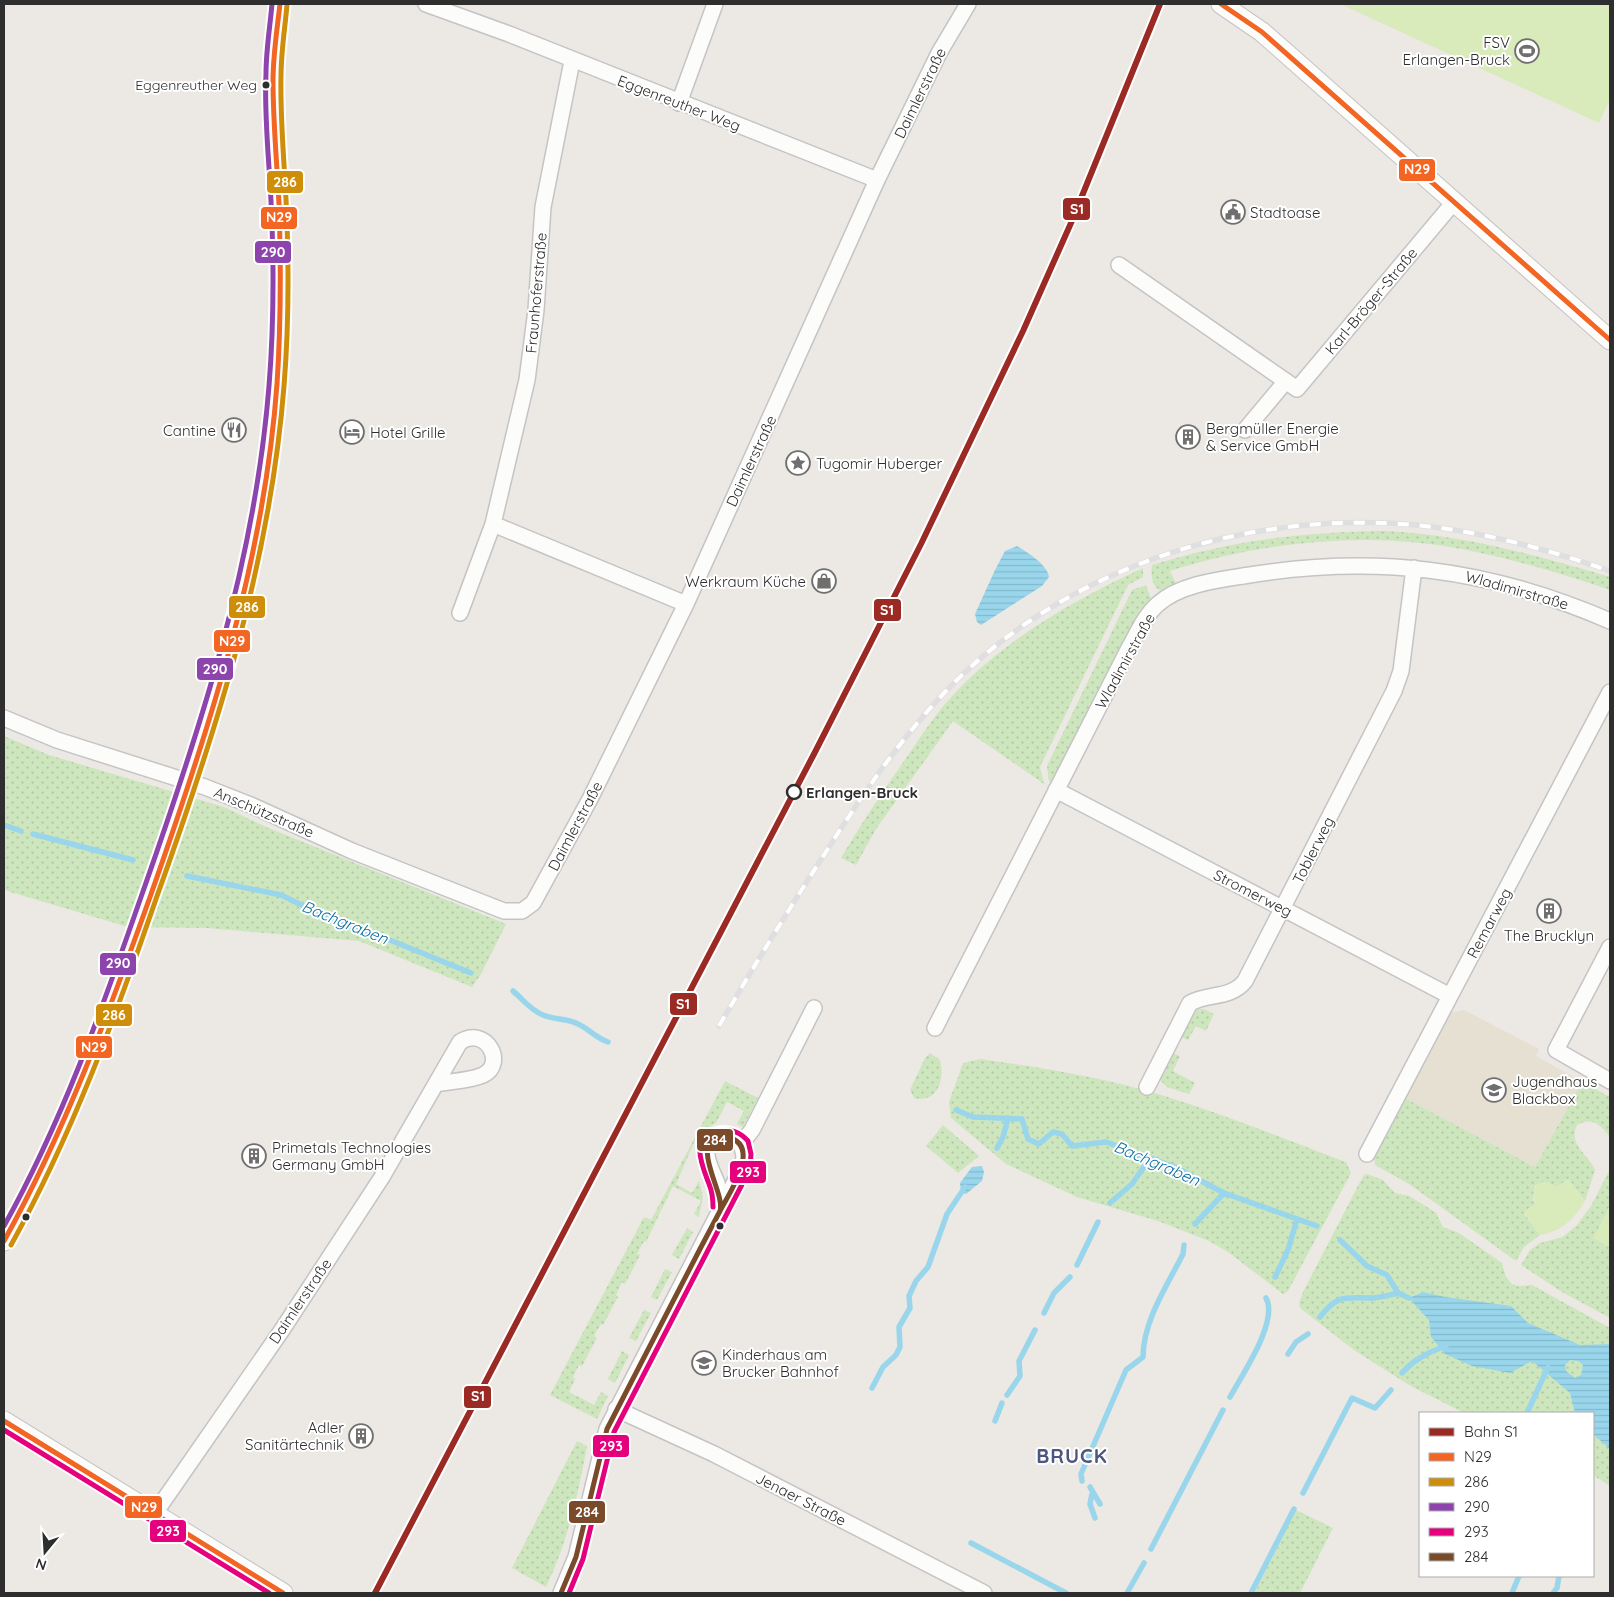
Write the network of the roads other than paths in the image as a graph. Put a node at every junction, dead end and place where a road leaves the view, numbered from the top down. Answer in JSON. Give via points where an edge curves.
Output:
{"nodes":[{"id":1,"x":280,"y":4,"type":"edge"},
{"id":2,"x":426,"y":4,"type":"edge"},
{"id":3,"x":715,"y":4,"type":"edge"},
{"id":4,"x":968,"y":4,"type":"edge"},
{"id":5,"x":1223,"y":5,"type":"edge"},
{"id":6,"x":572,"y":61,"type":"junction"},
{"id":7,"x":679,"y":103,"type":"junction"},
{"id":8,"x":877,"y":180,"type":"junction"},
{"id":9,"x":1454,"y":202,"type":"junction"},
{"id":10,"x":1119,"y":265,"type":"dead end"},
{"id":11,"x":1610,"y":340,"type":"edge"},
{"id":12,"x":1286,"y":381,"type":"junction"},
{"id":13,"x":1245,"y":430,"type":"dead end"},
{"id":14,"x":493,"y":524,"type":"junction"},
{"id":15,"x":1414,"y":568,"type":"junction"},
{"id":16,"x":686,"y":604,"type":"junction"},
{"id":17,"x":460,"y":613,"type":"dead end"},
{"id":18,"x":1610,"y":621,"type":"edge"},
{"id":19,"x":1610,"y":692,"type":"edge"},
{"id":20,"x":4,"y":718,"type":"edge"},
{"id":21,"x":190,"y":782,"type":"junction"},
{"id":22,"x":1056,"y":790,"type":"junction"},
{"id":23,"x":1283,"y":908,"type":"junction"},
{"id":24,"x":522,"y":911,"type":"joint"},
{"id":25,"x":1610,"y":947,"type":"edge"},
{"id":26,"x":1450,"y":996,"type":"junction"},
{"id":27,"x":814,"y":1008,"type":"dead end"},
{"id":28,"x":935,"y":1028,"type":"dead end"},
{"id":29,"x":1610,"y":1081,"type":"edge"},
{"id":30,"x":436,"y":1084,"type":"dead end"},
{"id":31,"x":1148,"y":1087,"type":"dead end"},
{"id":32,"x":741,"y":1144,"type":"junction"},
{"id":33,"x":1367,"y":1154,"type":"dead end"},
{"id":34,"x":721,"y":1206,"type":"junction"},
{"id":35,"x":4,"y":1240,"type":"edge"},
{"id":36,"x":616,"y":1409,"type":"junction"},
{"id":37,"x":4,"y":1421,"type":"edge"},
{"id":38,"x":155,"y":1513,"type":"junction"},
{"id":39,"x":283,"y":1593,"type":"edge"},
{"id":40,"x":561,"y":1593,"type":"edge"},
{"id":41,"x":984,"y":1593,"type":"edge"}],
"edges":[{"from":1,"to":21,"type":"street","via":[[273,81],[279,310],[277,382],[269,464],[251,568],[220,691]]},
{"from":2,"to":6,"type":"street","name":"Eggenreuther Weg"},
{"from":3,"to":7,"type":"street"},
{"from":4,"to":8,"type":"street","name":"Daimlerstraße","via":[[939,54]]},
{"from":5,"to":9,"type":"street","via":[[1287,54]]},
{"from":6,"to":7,"type":"street","name":"Eggenreuther Weg"},
{"from":6,"to":14,"type":"street","name":"Fraunhoferstraße","via":[[543,207],[536,310],[527,380]]},
{"from":7,"to":8,"type":"street","name":"Eggenreuther Weg"},
{"from":8,"to":16,"type":"street","name":"Daimlerstraße"},
{"from":9,"to":11,"type":"street"},
{"from":9,"to":12,"type":"street","name":"Karl-Bröger-Straße","via":[[1296,389]]},
{"from":10,"to":12,"type":"street"},
{"from":12,"to":13,"type":"street"},
{"from":14,"to":16,"type":"street"},
{"from":14,"to":17,"type":"street","name":"Fraunhoferstraße"},
{"from":15,"to":18,"type":"street","name":"Wladimirstraße","via":[[1448,571],[1512,586]]},
{"from":15,"to":22,"type":"street","name":"Wladimirstraße","via":[[1345,566],[1278,570],[1186,588],[1169,597],[1158,604],[1144,622]]},
{"from":15,"to":23,"type":"street","name":"Toblerweg","via":[[1401,671],[1394,692]]},
{"from":16,"to":24,"type":"street","name":"Daimlerstraße","via":[[558,861],[533,903]]},
{"from":19,"to":26,"type":"street","name":"Remarweg"},
{"from":20,"to":21,"type":"street","name":"Anschützstraße","via":[[57,740]]},
{"from":21,"to":24,"type":"street","name":"Anschützstraße","via":[[504,911]]},
{"from":21,"to":35,"type":"street","via":[[122,973],[54,1145],[39,1179]]},
{"from":22,"to":23,"type":"street","name":"Stromerweg"},
{"from":22,"to":28,"type":"street","name":"Wladimirstraße"},
{"from":23,"to":26,"type":"street","name":"Stromerweg"},
{"from":23,"to":31,"type":"street","name":"Toblerweg","via":[[1239,989],[1190,1003]]},
{"from":25,"to":29,"type":"street","via":[[1556,1050]]},
{"from":26,"to":33,"type":"street","name":"Remarweg"},
{"from":27,"to":32,"type":"street","via":[[752,1130]]},
{"from":30,"to":38,"type":"street","name":"Daimlerstraße","via":[[382,1177],[282,1330]]},
{"from":32,"to":34,"type":"street","via":[[743,1166]]},
{"from":32,"to":34,"type":"street","via":[[728,1137],[718,1138],[706,1153]]},
{"from":34,"to":36,"type":"street"},
{"from":36,"to":40,"type":"street","via":[[607,1429],[576,1557]]},
{"from":36,"to":41,"type":"street","name":"Jenaer Straße","via":[[714,1454]]},
{"from":37,"to":38,"type":"street"},
{"from":38,"to":39,"type":"street"}]}
